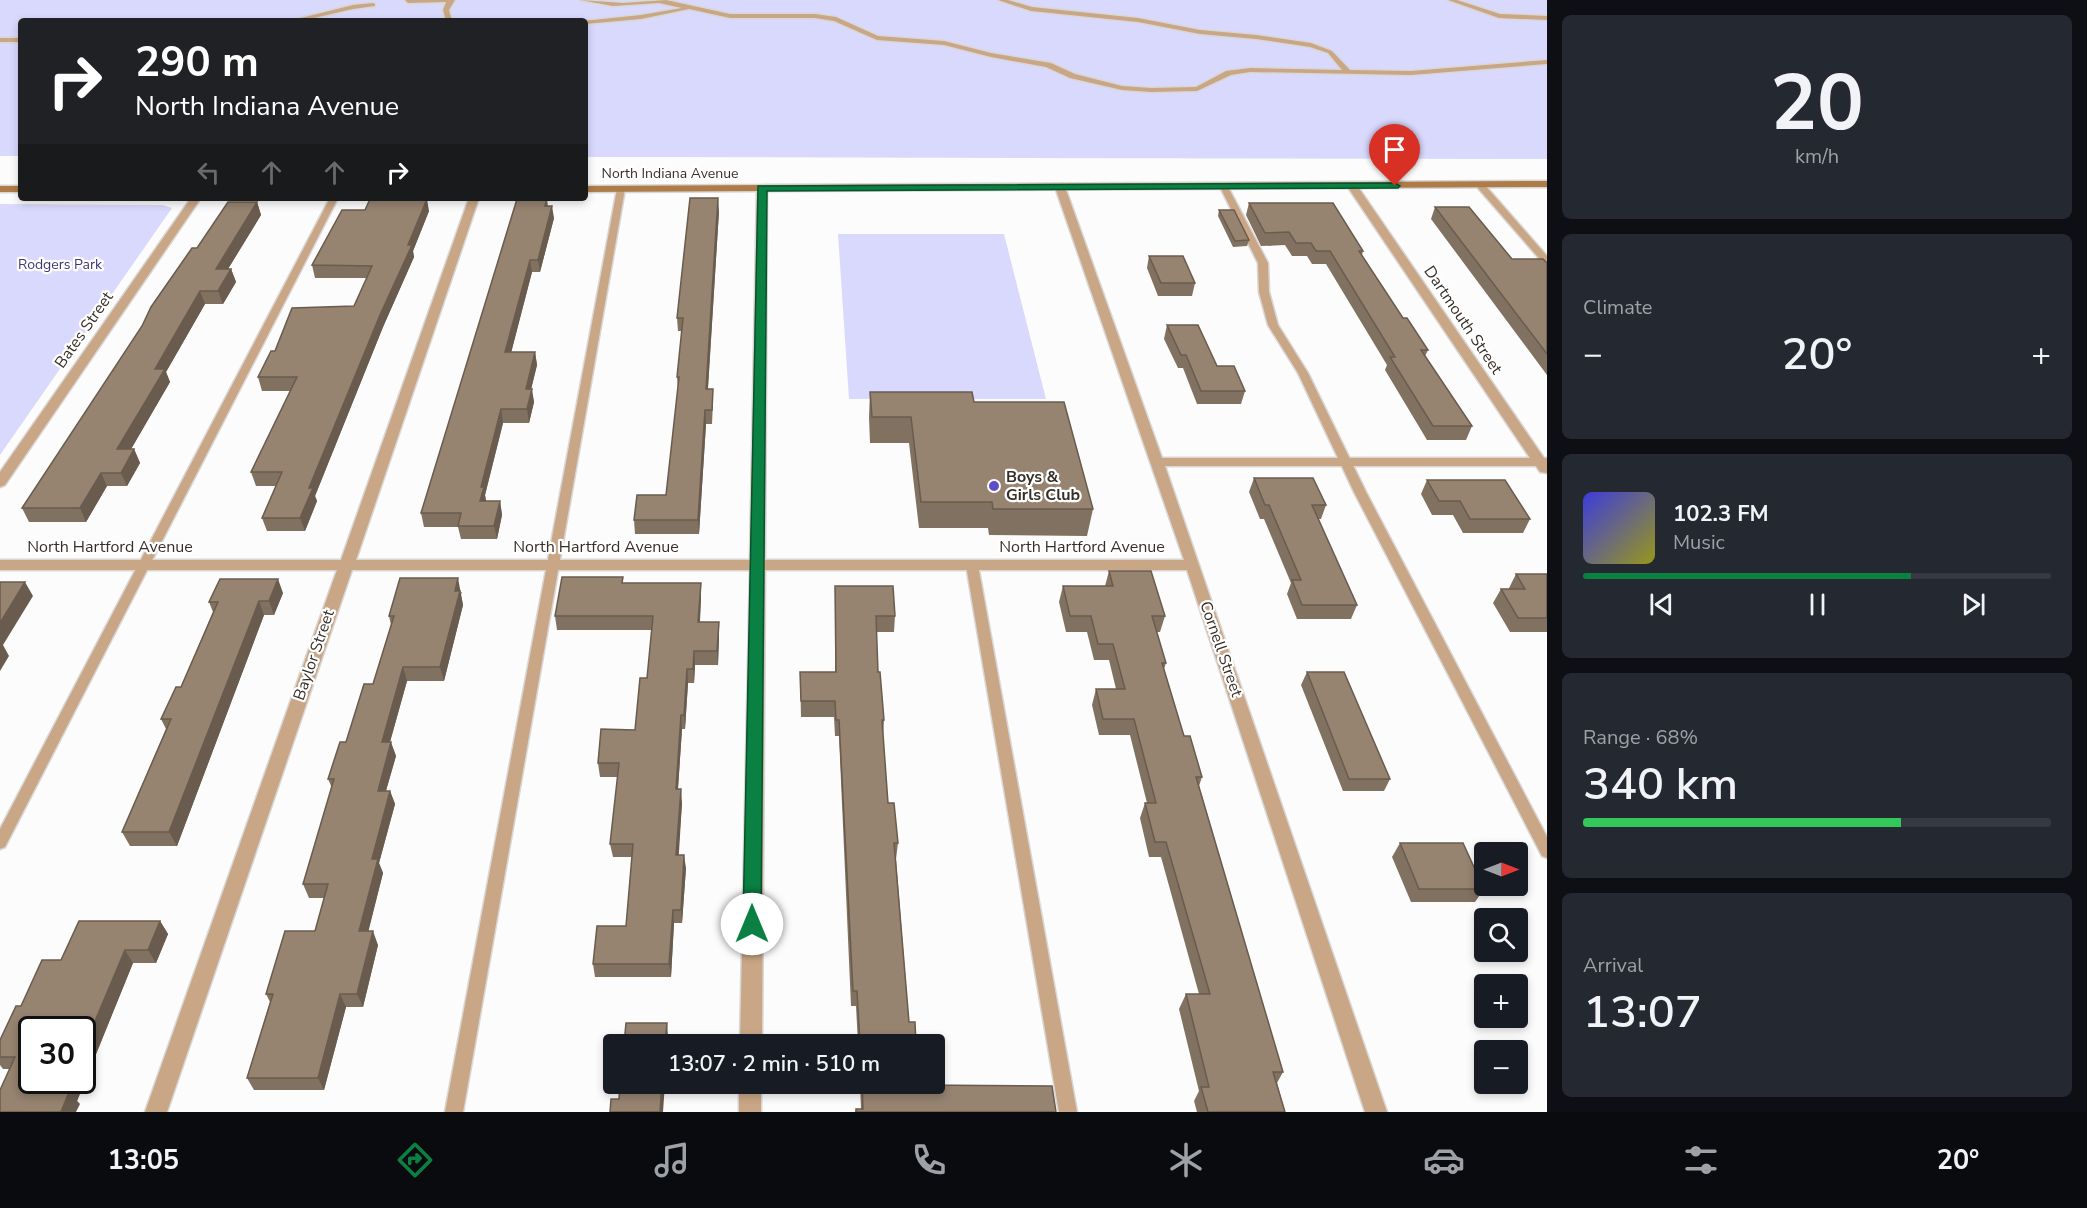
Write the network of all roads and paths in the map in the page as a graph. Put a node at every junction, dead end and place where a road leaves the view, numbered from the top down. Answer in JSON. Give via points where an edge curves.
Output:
{"nodes":[{"id":1,"x":451,"y":0,"type":"edge"},
{"id":2,"x":583,"y":0,"type":"edge"},
{"id":3,"x":661,"y":0,"type":"edge"},
{"id":4,"x":1001,"y":0,"type":"edge"},
{"id":5,"x":1451,"y":0,"type":"edge"},
{"id":6,"x":408,"y":1,"type":"edge"},
{"id":7,"x":351,"y":3,"type":"edge"},
{"id":8,"x":374,"y":5,"type":"dead end"},
{"id":9,"x":702,"y":9,"type":"junction"},
{"id":10,"x":302,"y":18,"type":"edge"},
{"id":11,"x":447,"y":18,"type":"edge"},
{"id":12,"x":1547,"y":18,"type":"edge"},
{"id":13,"x":588,"y":22,"type":"edge"},
{"id":14,"x":0,"y":40,"type":"edge"},
{"id":15,"x":18,"y":40,"type":"edge"},
{"id":16,"x":1547,"y":62,"type":"edge"},
{"id":17,"x":1347,"y":71,"type":"junction"},
{"id":18,"x":1547,"y":184,"type":"edge"},
{"id":19,"x":1480,"y":185,"type":"junction"},
{"id":20,"x":1224,"y":186,"type":"junction"},
{"id":21,"x":1352,"y":186,"type":"junction"},
{"id":22,"x":1060,"y":187,"type":"junction"},
{"id":23,"x":762,"y":188,"type":"junction"},
{"id":24,"x":0,"y":189,"type":"edge"},
{"id":25,"x":18,"y":189,"type":"edge"},
{"id":26,"x":588,"y":189,"type":"edge"},
{"id":27,"x":621,"y":189,"type":"junction"},
{"id":28,"x":194,"y":201,"type":"edge"},
{"id":29,"x":332,"y":201,"type":"edge"},
{"id":30,"x":473,"y":201,"type":"edge"},
{"id":31,"x":1547,"y":262,"type":"edge"},
{"id":32,"x":1347,"y":461,"type":"junction"},
{"id":33,"x":1155,"y":462,"type":"junction"},
{"id":34,"x":1545,"y":465,"type":"edge"},
{"id":35,"x":0,"y":482,"type":"edge"},
{"id":36,"x":0,"y":565,"type":"edge"},
{"id":37,"x":144,"y":565,"type":"junction"},
{"id":38,"x":346,"y":565,"type":"junction"},
{"id":39,"x":552,"y":565,"type":"junction"},
{"id":40,"x":755,"y":565,"type":"junction"},
{"id":41,"x":972,"y":565,"type":"junction"},
{"id":42,"x":1193,"y":565,"type":"junction"},
{"id":43,"x":0,"y":843,"type":"edge"},
{"id":44,"x":1547,"y":852,"type":"edge"},
{"id":45,"x":751,"y":1034,"type":"edge"},
{"id":46,"x":750,"y":1094,"type":"edge"},
{"id":47,"x":156,"y":1112,"type":"edge"},
{"id":48,"x":454,"y":1112,"type":"edge"},
{"id":49,"x":750,"y":1112,"type":"edge"},
{"id":50,"x":1068,"y":1112,"type":"edge"},
{"id":51,"x":1376,"y":1112,"type":"edge"}],
"edges":[{"from":1,"to":6,"type":"lane"},
{"from":1,"to":11,"type":"lane"},
{"from":2,"to":3,"type":"lane","via":[[616,5]]},
{"from":3,"to":9,"type":"lane"},
{"from":4,"to":17,"type":"lane","via":[[1031,9],[1311,45],[1330,52]]},
{"from":5,"to":12,"type":"lane","via":[[1499,15]]},
{"from":7,"to":8,"type":"lane"},
{"from":7,"to":10,"type":"lane"},
{"from":9,"to":13,"type":"lane"},
{"from":9,"to":17,"type":"lane","via":[[730,16],[836,19],[877,38],[944,43],[1048,65],[1091,81],[1134,89],[1197,88],[1250,70]]},
{"from":14,"to":15,"type":"lane"},
{"from":16,"to":17,"type":"lane","via":[[1411,73]]},
{"from":18,"to":19,"type":"main road","name":"North Indiana Avenue"},
{"from":19,"to":21,"type":"main road","name":"North Indiana Avenue"},
{"from":19,"to":31,"type":"lane"},
{"from":20,"to":21,"type":"main road","name":"North Indiana Avenue"},
{"from":20,"to":22,"type":"main road","name":"North Indiana Avenue"},
{"from":20,"to":32,"type":"lane","via":[[1263,263],[1264,292],[1273,325],[1303,373]]},
{"from":21,"to":34,"type":"street","name":"Dartmouth Street"},
{"from":22,"to":23,"type":"main road","name":"North Indiana Avenue"},
{"from":22,"to":33,"type":"street","name":"Cornell Street"},
{"from":23,"to":27,"type":"main road","name":"North Indiana Avenue"},
{"from":23,"to":40,"type":"street"},
{"from":24,"to":25,"type":"main road"},
{"from":26,"to":27,"type":"main road","name":"North Indiana Avenue"},
{"from":27,"to":39,"type":"lane"},
{"from":28,"to":35,"type":"street","name":"Bates Street"},
{"from":29,"to":37,"type":"lane"},
{"from":30,"to":38,"type":"street","name":"Baylor Street"},
{"from":32,"to":33,"type":"street"},
{"from":32,"to":34,"type":"street"},
{"from":32,"to":44,"type":"lane"},
{"from":33,"to":42,"type":"street","name":"Cornell Street"},
{"from":36,"to":37,"type":"street","name":"North Hartford Avenue"},
{"from":37,"to":38,"type":"street","name":"North Hartford Avenue"},
{"from":37,"to":43,"type":"lane"},
{"from":38,"to":39,"type":"street","name":"North Hartford Avenue"},
{"from":38,"to":47,"type":"street","name":"Baylor Street"},
{"from":39,"to":40,"type":"street","name":"North Hartford Avenue"},
{"from":39,"to":48,"type":"lane"},
{"from":40,"to":41,"type":"street","name":"North Hartford Avenue"},
{"from":40,"to":45,"type":"street"},
{"from":41,"to":42,"type":"street","name":"North Hartford Avenue"},
{"from":41,"to":50,"type":"lane"},
{"from":42,"to":51,"type":"street","name":"Cornell Street"},
{"from":46,"to":49,"type":"street"}]}
